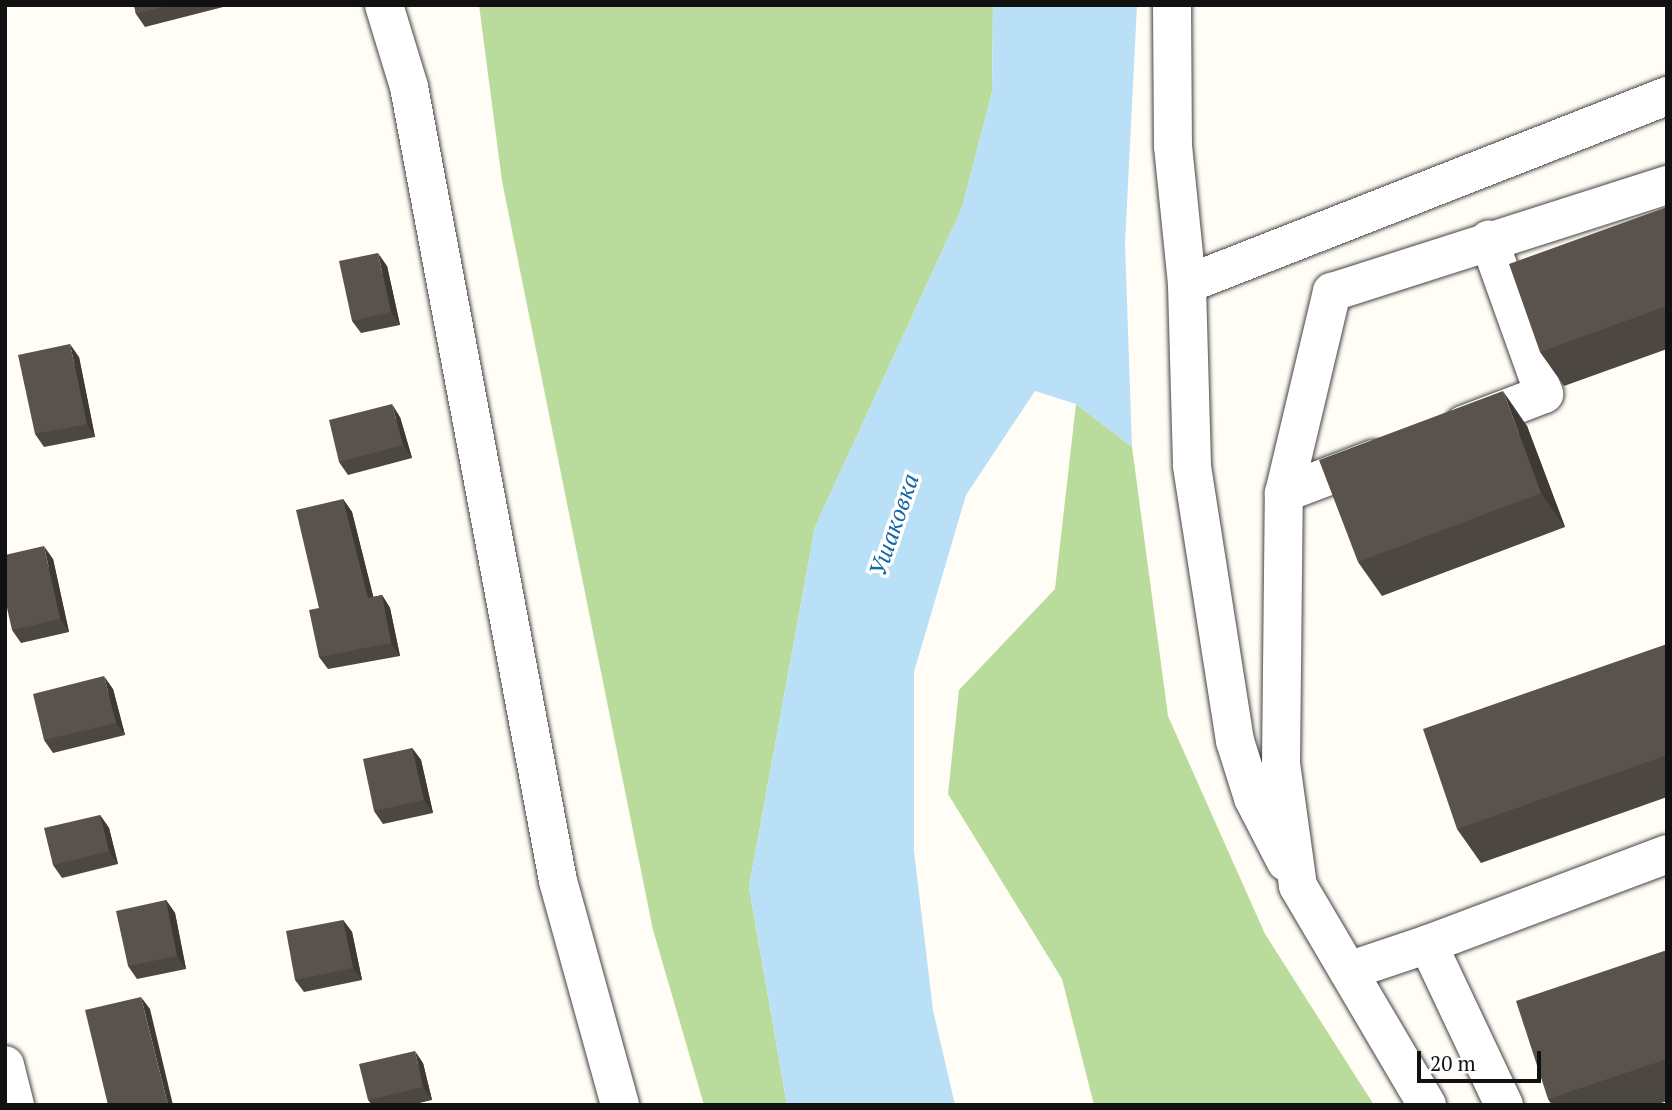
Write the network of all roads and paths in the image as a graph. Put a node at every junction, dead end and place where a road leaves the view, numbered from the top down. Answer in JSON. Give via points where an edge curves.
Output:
{"nodes":[{"id":1,"x":384,"y":5,"type":"edge"},
{"id":2,"x":1172,"y":5,"type":"edge"},
{"id":3,"x":1667,"y":96,"type":"edge"},
{"id":4,"x":1667,"y":185,"type":"edge"},
{"id":5,"x":1489,"y":240,"type":"junction"},
{"id":6,"x":1187,"y":284,"type":"junction"},
{"id":7,"x":1284,"y":493,"type":"junction"},
{"id":8,"x":1667,"y":854,"type":"edge"},
{"id":9,"x":1298,"y":886,"type":"junction"},
{"id":10,"x":1428,"y":944,"type":"junction"},
{"id":11,"x":1348,"y":971,"type":"junction"},
{"id":12,"x":5,"y":1065,"type":"edge"},
{"id":13,"x":15,"y":1105,"type":"edge"},
{"id":14,"x":620,"y":1105,"type":"edge"},
{"id":15,"x":1427,"y":1105,"type":"edge"},
{"id":16,"x":1504,"y":1105,"type":"edge"}],
"edges":[{"from":1,"to":14,"type":"street","via":[[410,87],[558,881]]},
{"from":2,"to":6,"type":"street","via":[[1173,146]]},
{"from":3,"to":6,"type":"street"},
{"from":4,"to":5,"type":"street"},
{"from":5,"to":7,"type":"street","via":[[1332,292]]},
{"from":5,"to":7,"type":"street","via":[[1544,394]]},
{"from":6,"to":9,"type":"street","via":[[1192,465],[1235,741],[1253,798]]},
{"from":7,"to":9,"type":"street","via":[[1282,764]]},
{"from":8,"to":10,"type":"street"},
{"from":9,"to":11,"type":"street"},
{"from":10,"to":11,"type":"street"},
{"from":10,"to":16,"type":"street"},
{"from":11,"to":15,"type":"street"},
{"from":12,"to":13,"type":"street"}]}
